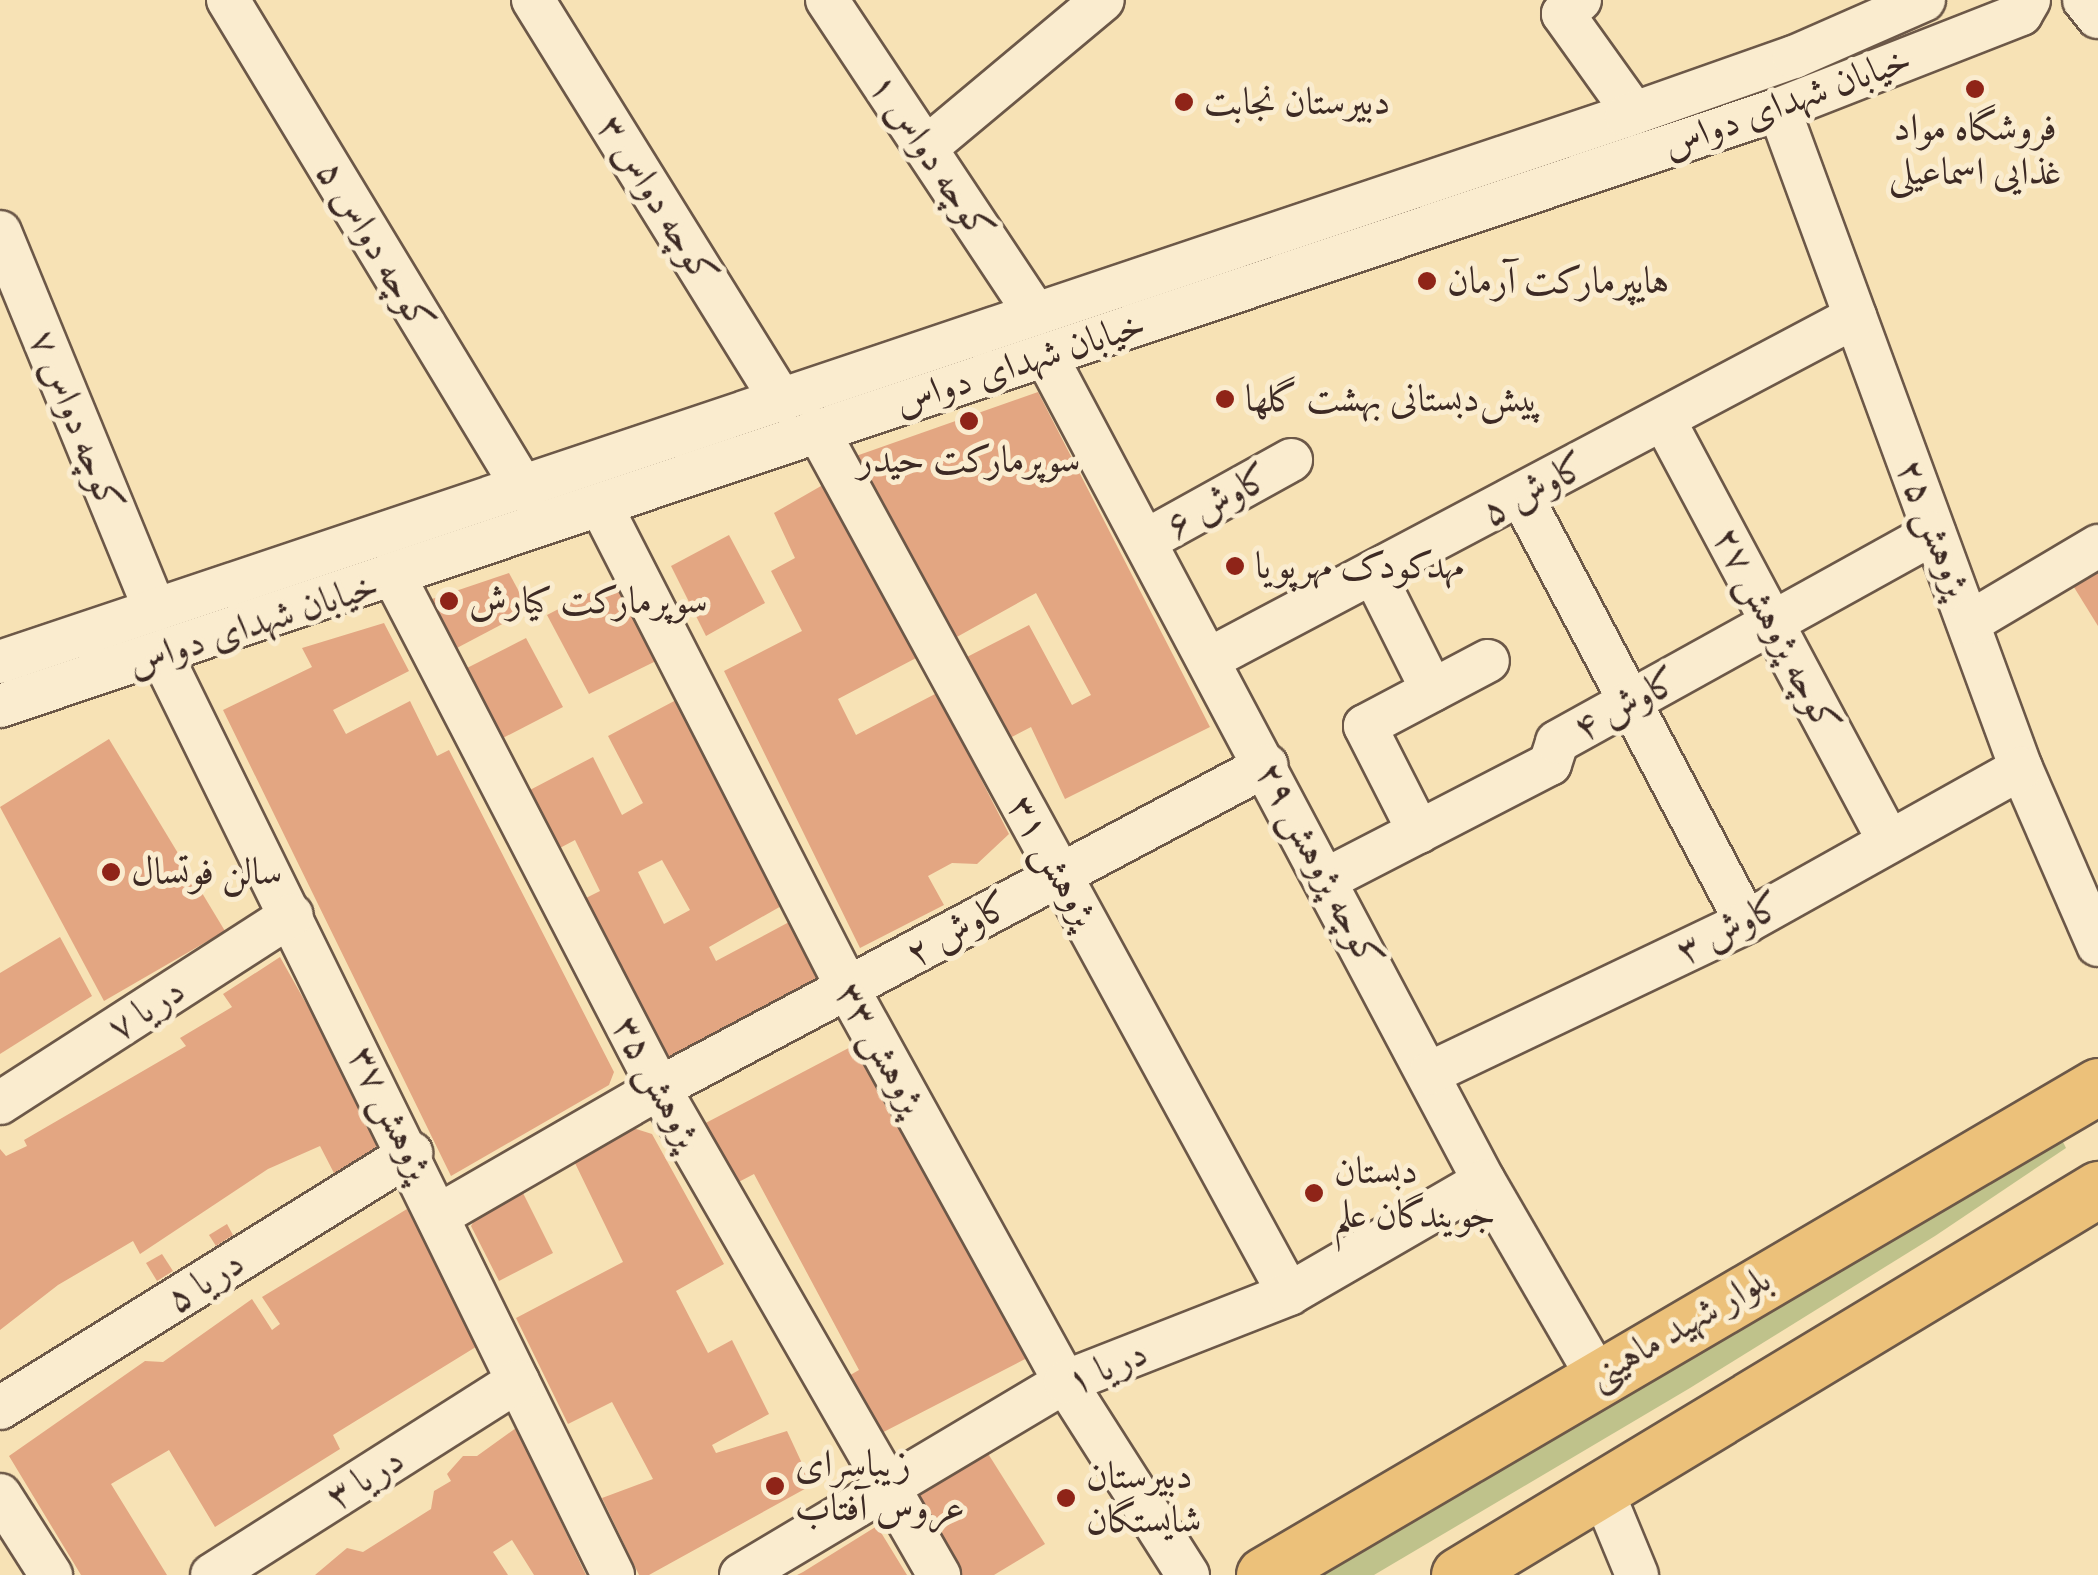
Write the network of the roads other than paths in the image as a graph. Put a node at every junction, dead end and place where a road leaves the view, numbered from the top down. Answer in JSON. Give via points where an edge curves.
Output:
{"nodes":[{"id":1,"x":228,"y":0,"type":"edge"},
{"id":2,"x":533,"y":0,"type":"edge"},
{"id":3,"x":827,"y":0,"type":"edge"},
{"id":4,"x":1103,"y":0,"type":"edge"},
{"id":5,"x":1580,"y":0,"type":"edge"},
{"id":6,"x":1924,"y":0,"type":"edge"},
{"id":7,"x":2029,"y":0,"type":"edge"},
{"id":8,"x":2084,"y":0,"type":"edge"},
{"id":9,"x":2098,"y":18,"type":"edge"},
{"id":10,"x":1794,"y":57,"type":"junction"},
{"id":11,"x":1794,"y":103,"type":"junction"},
{"id":12,"x":1634,"y":113,"type":"junction"},
{"id":13,"x":927,"y":147,"type":"junction"},
{"id":14,"x":0,"y":232,"type":"edge"},
{"id":15,"x":1036,"y":314,"type":"junction"},
{"id":16,"x":1855,"y":317,"type":"junction"},
{"id":17,"x":1046,"y":356,"type":"junction"},
{"id":18,"x":782,"y":401,"type":"junction"},
{"id":19,"x":1664,"y":420,"type":"junction"},
{"id":20,"x":817,"y":428,"type":"junction"},
{"id":21,"x":1291,"y":460,"type":"dead end"},
{"id":22,"x":525,"y":491,"type":"junction"},
{"id":23,"x":1522,"y":497,"type":"junction"},
{"id":24,"x":600,"y":506,"type":"junction"},
{"id":25,"x":1934,"y":534,"type":"junction"},
{"id":26,"x":1145,"y":541,"type":"junction"},
{"id":27,"x":2098,"y":546,"type":"edge"},
{"id":28,"x":1374,"y":574,"type":"junction"},
{"id":29,"x":394,"y":578,"type":"junction"},
{"id":30,"x":155,"y":610,"type":"junction"},
{"id":31,"x":1970,"y":622,"type":"junction"},
{"id":32,"x":1773,"y":624,"type":"junction"},
{"id":33,"x":161,"y":654,"type":"junction"},
{"id":34,"x":1211,"y":658,"type":"junction"},
{"id":35,"x":1488,"y":661,"type":"dead end"},
{"id":36,"x":0,"y":662,"type":"edge"},
{"id":37,"x":1432,"y":690,"type":"junction"},
{"id":38,"x":1631,"y":703,"type":"junction"},
{"id":39,"x":0,"y":706,"type":"edge"},
{"id":40,"x":1266,"y":764,"type":"junction"},
{"id":41,"x":2020,"y":768,"type":"junction"},
{"id":42,"x":1418,"y":832,"type":"junction"},
{"id":43,"x":1889,"y":841,"type":"junction"},
{"id":44,"x":1060,"y":874,"type":"junction"},
{"id":45,"x":1327,"y":879,"type":"junction"},
{"id":46,"x":292,"y":914,"type":"junction"},
{"id":47,"x":1746,"y":922,"type":"junction"},
{"id":48,"x":2098,"y":945,"type":"edge"},
{"id":49,"x":848,"y":988,"type":"junction"},
{"id":50,"x":1430,"y":1073,"type":"junction"},
{"id":51,"x":659,"y":1088,"type":"junction"},
{"id":52,"x":2094,"y":1096,"type":"edge"},
{"id":53,"x":0,"y":1104,"type":"edge"},
{"id":54,"x":411,"y":1153,"type":"junction"},
{"id":55,"x":1484,"y":1181,"type":"junction"},
{"id":56,"x":2098,"y":1189,"type":"edge"},
{"id":57,"x":441,"y":1214,"type":"junction"},
{"id":58,"x":1288,"y":1294,"type":"junction"},
{"id":59,"x":1596,"y":1374,"type":"junction"},
{"id":60,"x":518,"y":1381,"type":"junction"},
{"id":61,"x":1066,"y":1382,"type":"junction"},
{"id":62,"x":0,"y":1408,"type":"edge"},
{"id":63,"x":884,"y":1487,"type":"junction"},
{"id":64,"x":1601,"y":1488,"type":"junction"},
{"id":65,"x":0,"y":1495,"type":"edge"},
{"id":66,"x":52,"y":1575,"type":"edge"},
{"id":67,"x":212,"y":1575,"type":"edge"},
{"id":68,"x":613,"y":1575,"type":"edge"},
{"id":69,"x":742,"y":1575,"type":"edge"},
{"id":70,"x":938,"y":1575,"type":"edge"},
{"id":71,"x":1188,"y":1575,"type":"edge"},
{"id":72,"x":1264,"y":1575,"type":"edge"},
{"id":73,"x":1459,"y":1575,"type":"edge"},
{"id":74,"x":1637,"y":1575,"type":"edge"}],
"edges":[{"from":1,"to":22,"type":"street","name":"کوچه دواس ۵"},
{"from":2,"to":18,"type":"street","name":"کوچه دواس ۳"},
{"from":3,"to":13,"type":"street","name":"کوچه دواس ۱"},
{"from":4,"to":13,"type":"street"},
{"from":5,"to":12,"type":"street","via":[[1563,14]]},
{"from":6,"to":10,"type":"street","name":"خیابان شهدای دواس"},
{"from":7,"to":11,"type":"street","name":"خیابان شهدای دواس","via":[[2022,14]]},
{"from":8,"to":9,"type":"street"},
{"from":10,"to":11,"type":"street","name":"پژوهش ۲۵"},
{"from":10,"to":12,"type":"street","name":"خیابان شهدای دواس"},
{"from":11,"to":16,"type":"street","name":"پژوهش ۲۵"},
{"from":11,"to":17,"type":"street","name":"خیابان شهدای دواس"},
{"from":12,"to":15,"type":"street","name":"خیابان شهدای دواس"},
{"from":13,"to":15,"type":"street","name":"کوچه دواس ۱"},
{"from":14,"to":30,"type":"street","name":"کوچه دواس ۷"},
{"from":15,"to":18,"type":"street","name":"خیابان شهدای دواس"},
{"from":16,"to":19,"type":"street","name":"کاوش ۵"},
{"from":16,"to":25,"type":"street","name":"پژوهش ۲۵"},
{"from":17,"to":20,"type":"street","name":"خیابان شهدای دواس"},
{"from":17,"to":26,"type":"street","name":"کوچه پژوهش ۲۹"},
{"from":18,"to":22,"type":"street","name":"خیابان شهدای دواس"},
{"from":19,"to":23,"type":"street","name":"کاوش ۵"},
{"from":19,"to":32,"type":"street","name":"کوچه پژوهش ۲۷"},
{"from":20,"to":24,"type":"street","name":"خیابان شهدای دواس"},
{"from":20,"to":44,"type":"street","name":"پژوهش ۳۱"},
{"from":21,"to":26,"type":"street","name":"کاوش ۶"},
{"from":22,"to":30,"type":"street","name":"خیابان شهدای دواس"},
{"from":23,"to":28,"type":"street","name":"کاوش ۵"},
{"from":23,"to":38,"type":"street"},
{"from":24,"to":29,"type":"street","name":"خیابان شهدای دواس"},
{"from":24,"to":49,"type":"street","name":"پژوهش ۳۳"},
{"from":25,"to":31,"type":"street","name":"پژوهش ۲۵"},
{"from":25,"to":32,"type":"street","name":"کاوش ۴"},
{"from":26,"to":34,"type":"street","name":"کوچه پژوهش ۲۹"},
{"from":27,"to":31,"type":"street"},
{"from":28,"to":34,"type":"street","name":"کاوش ۵"},
{"from":28,"to":37,"type":"street"},
{"from":29,"to":33,"type":"street","name":"خیابان شهدای دواس"},
{"from":29,"to":51,"type":"street","name":"پژوهش ۳۵"},
{"from":30,"to":36,"type":"street","name":"خیابان شهدای دواس"},
{"from":31,"to":41,"type":"street","name":"پژوهش ۲۵"},
{"from":32,"to":38,"type":"street","name":"کاوش ۴"},
{"from":32,"to":43,"type":"street","name":"کوچه پژوهش ۲۷"},
{"from":33,"to":39,"type":"street","name":"خیابان شهدای دواس"},
{"from":33,"to":46,"type":"street","name":"پژوهش ۳۷"},
{"from":34,"to":40,"type":"street","name":"کوچه پژوهش ۲۹"},
{"from":35,"to":37,"type":"street"},
{"from":37,"to":42,"type":"street","via":[[1365,726]]},
{"from":38,"to":42,"type":"street","name":"کاوش ۴","via":[[1557,742],[1550,764]]},
{"from":38,"to":47,"type":"street"},
{"from":40,"to":44,"type":"street","name":"کاوش ۲"},
{"from":40,"to":45,"type":"street","name":"کوچه پژوهش ۲۹"},
{"from":41,"to":43,"type":"street","name":"کاوش ۳"},
{"from":41,"to":48,"type":"street","name":"پژوهش ۲۵"},
{"from":42,"to":45,"type":"street","name":"کاوش ۴"},
{"from":43,"to":47,"type":"street","name":"کاوش ۳"},
{"from":44,"to":49,"type":"street","name":"کاوش ۲"},
{"from":44,"to":58,"type":"street","name":"پژوهش ۳۱"},
{"from":45,"to":50,"type":"street","name":"کوچه پژوهش ۲۹"},
{"from":46,"to":53,"type":"street","name":"دریا ۷"},
{"from":46,"to":54,"type":"street","name":"پژوهش ۳۷"},
{"from":47,"to":50,"type":"street","name":"کاوش ۳"},
{"from":49,"to":51,"type":"street","name":"کاوش ۲"},
{"from":49,"to":61,"type":"street","name":"پژوهش ۳۳"},
{"from":50,"to":55,"type":"street","name":"کوچه پژوهش ۲۹"},
{"from":51,"to":57,"type":"street","name":"کاوش ۲"},
{"from":51,"to":63,"type":"street","name":"پژوهش ۳۵"},
{"from":52,"to":59,"type":"main road","name":"بلوار شهید ماهینی"},
{"from":54,"to":57,"type":"street","name":"پژوهش ۳۷"},
{"from":54,"to":62,"type":"street","name":"دریا ۵"},
{"from":55,"to":58,"type":"street","name":"دریا ۱"},
{"from":55,"to":59,"type":"street","name":"کوچه پژوهش ۲۹"},
{"from":56,"to":64,"type":"main road"},
{"from":57,"to":60,"type":"street","name":"پژوهش ۳۷"},
{"from":58,"to":61,"type":"street","name":"دریا ۱"},
{"from":59,"to":72,"type":"main road","name":"بلوار شهید ماهینی"},
{"from":60,"to":67,"type":"street","name":"دریا ۳"},
{"from":60,"to":68,"type":"street","name":"پژوهش ۳۷"},
{"from":61,"to":63,"type":"street","name":"دریا ۱"},
{"from":61,"to":71,"type":"street","name":"پژوهش ۳۳"},
{"from":63,"to":69,"type":"street","name":"دریا ۱"},
{"from":63,"to":70,"type":"street","name":"پژوهش ۳۵"},
{"from":64,"to":73,"type":"main road"},
{"from":64,"to":74,"type":"street"},
{"from":65,"to":66,"type":"street"}]}
